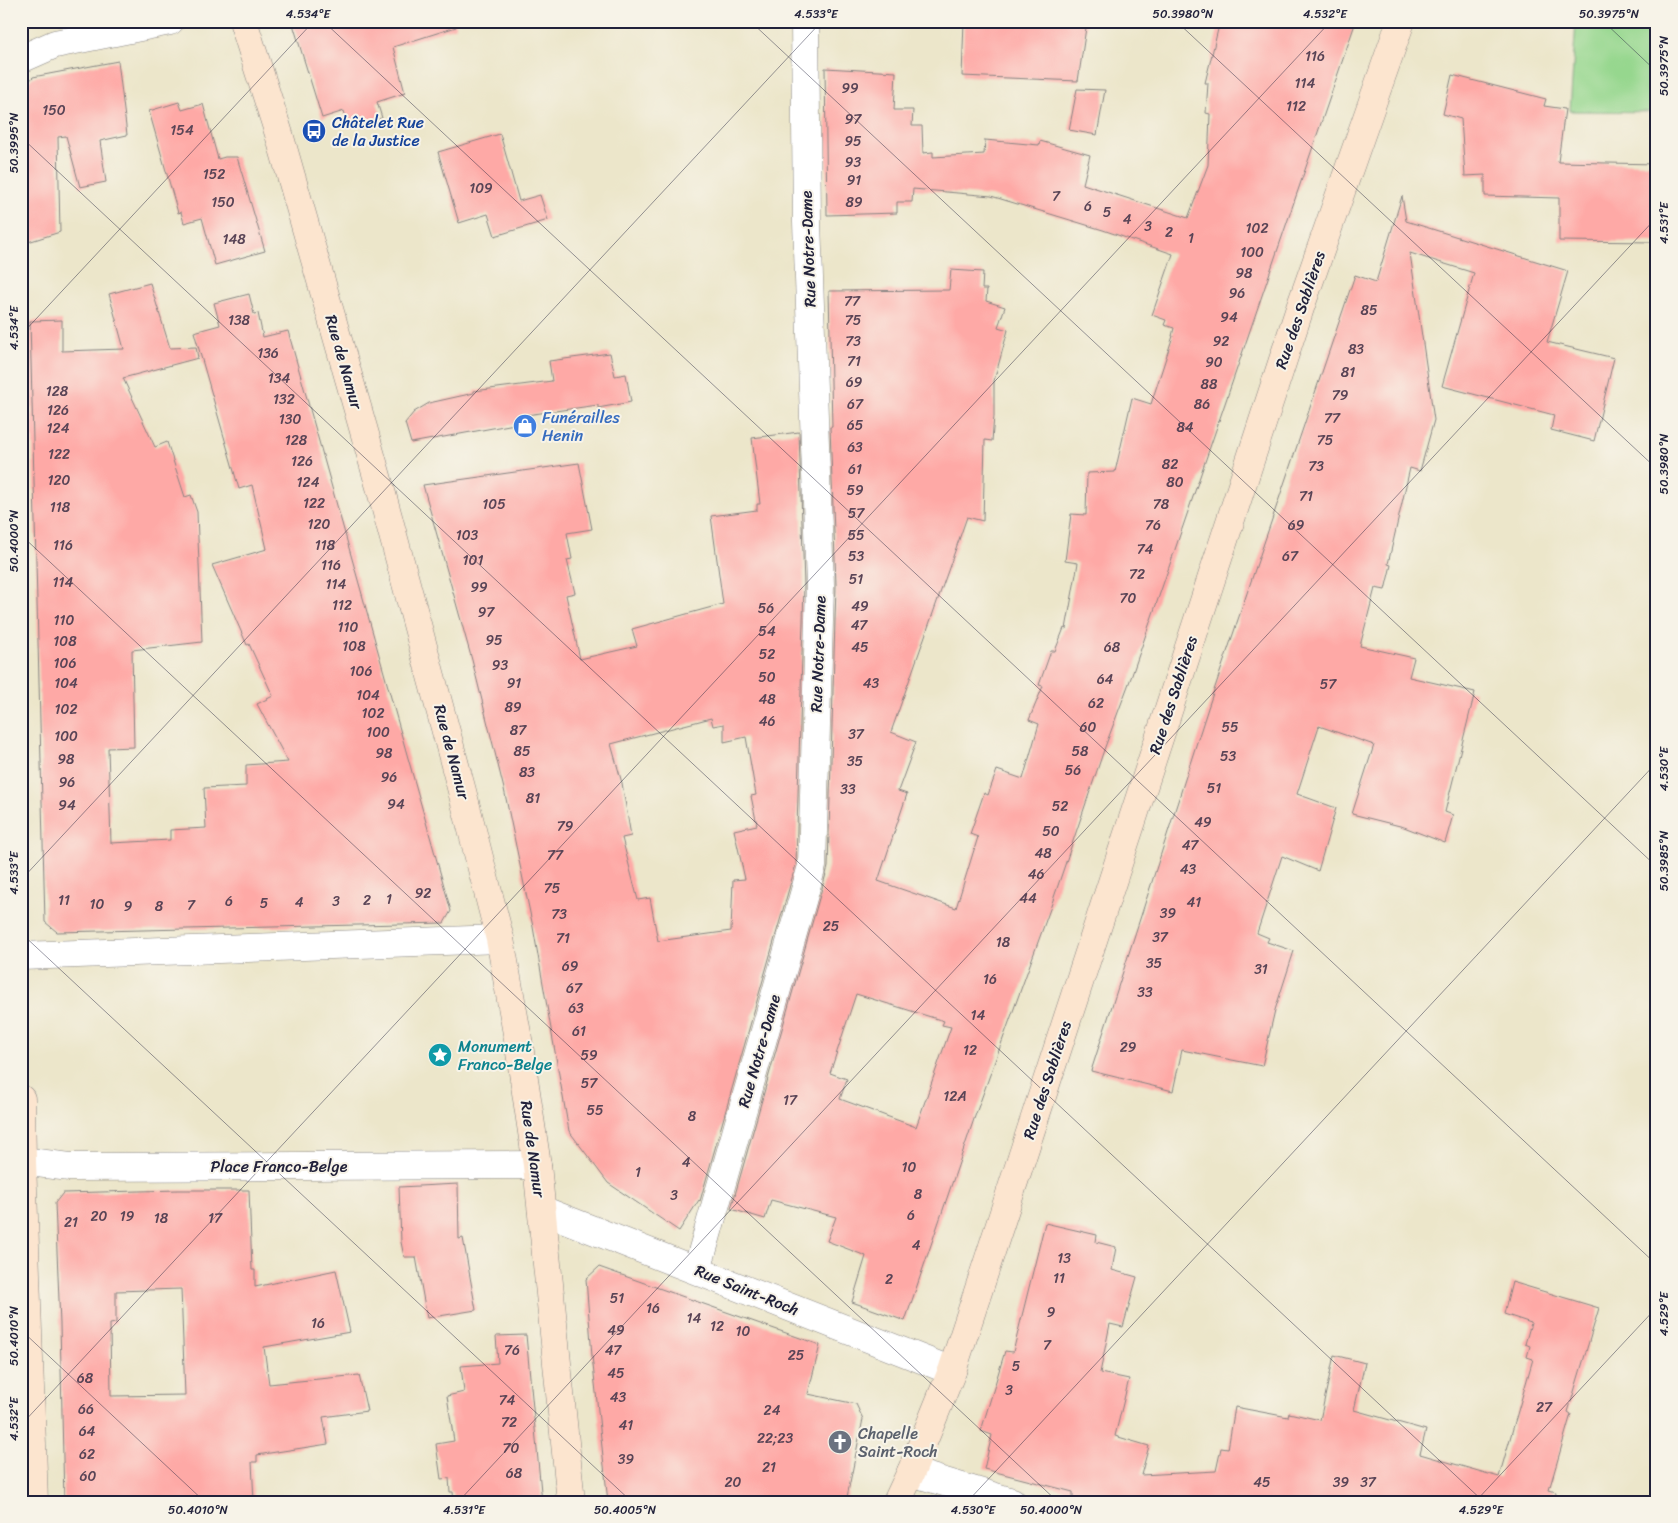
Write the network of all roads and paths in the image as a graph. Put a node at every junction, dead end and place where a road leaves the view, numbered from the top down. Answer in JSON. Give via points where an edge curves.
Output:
{"nodes":[{"id":1,"x":170,"y":21,"type":"edge"},
{"id":2,"x":243,"y":21,"type":"edge"},
{"id":3,"x":806,"y":21,"type":"edge"},
{"id":4,"x":1400,"y":21,"type":"edge"},
{"id":5,"x":21,"y":59,"type":"edge"},
{"id":6,"x":500,"y":939,"type":"junction"},
{"id":7,"x":21,"y":956,"type":"edge"},
{"id":8,"x":21,"y":1098,"type":"edge"},
{"id":9,"x":21,"y":1161,"type":"edge"},
{"id":10,"x":537,"y":1165,"type":"junction"},
{"id":11,"x":542,"y":1210,"type":"junction"},
{"id":12,"x":697,"y":1270,"type":"junction"},
{"id":13,"x":952,"y":1371,"type":"junction"},
{"id":14,"x":912,"y":1472,"type":"junction"},
{"id":15,"x":34,"y":1502,"type":"edge"},
{"id":16,"x":571,"y":1502,"type":"edge"},
{"id":17,"x":897,"y":1502,"type":"edge"},
{"id":18,"x":1012,"y":1502,"type":"edge"}],
"edges":[{"from":1,"to":5,"type":"street","via":[[55,44]]},
{"from":2,"to":6,"type":"main road","name":"Rue de Namur","via":[[279,134],[380,487]]},
{"from":3,"to":12,"type":"street","name":"Rue Notre-Dame","via":[[807,222],[820,585],[812,866]]},
{"from":4,"to":13,"type":"main road","name":"Rue des Sablières","via":[[1300,308]]},
{"from":6,"to":7,"type":"street"},
{"from":6,"to":10,"type":"main road","name":"Rue de Namur"},
{"from":8,"to":9,"type":"main road"},
{"from":9,"to":10,"type":"street","name":"Place Franco-Belge","via":[[70,1167]]},
{"from":9,"to":15,"type":"main road"},
{"from":10,"to":11,"type":"main road","name":"Rue de Namur"},
{"from":11,"to":12,"type":"street","name":"Rue Saint-Roch"},
{"from":11,"to":16,"type":"main road","name":"Rue de Namur"},
{"from":12,"to":13,"type":"street","name":"Rue Saint-Roch"},
{"from":13,"to":14,"type":"main road","name":"Rue des Sablières"},
{"from":14,"to":17,"type":"main road","name":"Rue des Sablières"},
{"from":14,"to":18,"type":"street"}]}
